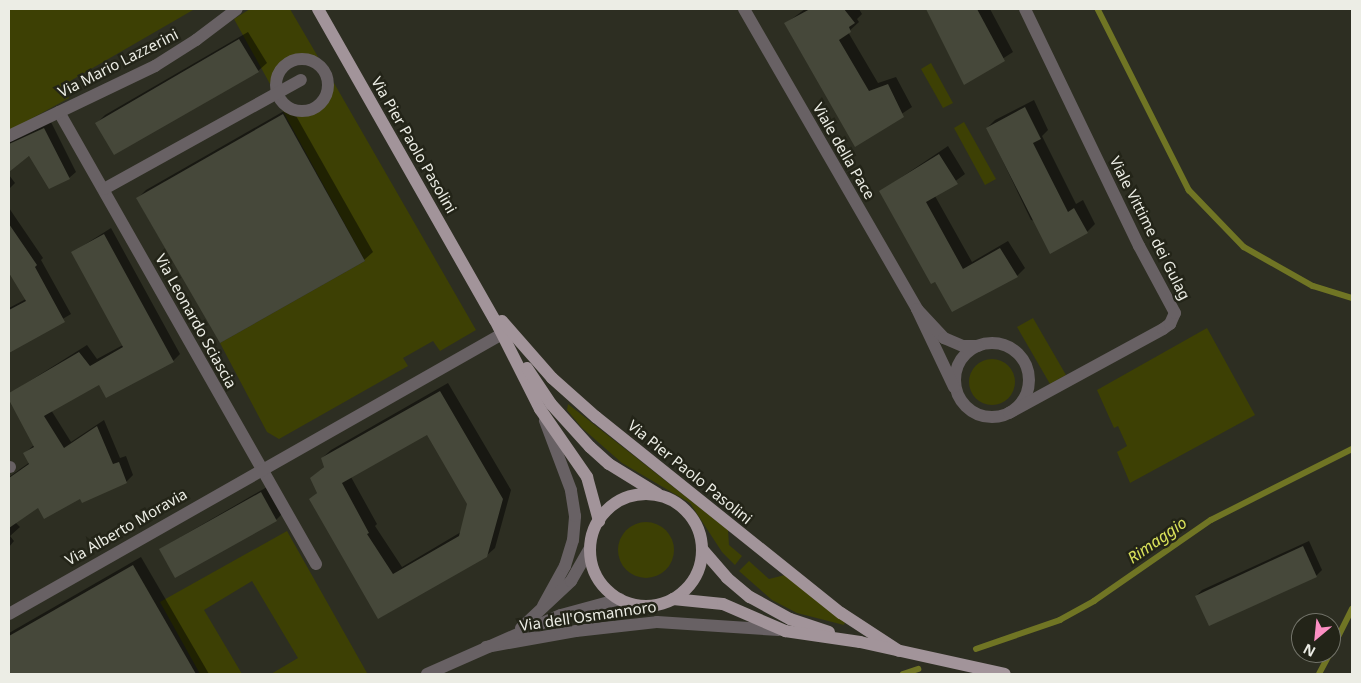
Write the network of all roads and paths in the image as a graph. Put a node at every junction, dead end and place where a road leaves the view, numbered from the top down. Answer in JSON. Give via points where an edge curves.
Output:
{"nodes":[{"id":1,"x":237,"y":9,"type":"edge"},
{"id":2,"x":318,"y":9,"type":"edge"},
{"id":3,"x":744,"y":9,"type":"edge"},
{"id":4,"x":1025,"y":9,"type":"edge"},
{"id":5,"x":301,"y":80,"type":"dead end"},
{"id":6,"x":277,"y":93,"type":"junction"},
{"id":7,"x":59,"y":112,"type":"junction"},
{"id":8,"x":9,"y":136,"type":"edge"},
{"id":9,"x":104,"y":189,"type":"junction"},
{"id":10,"x":482,"y":296,"type":"junction"},
{"id":11,"x":917,"y":309,"type":"junction"},
{"id":12,"x":495,"y":320,"type":"junction"},
{"id":13,"x":502,"y":334,"type":"junction"},
{"id":14,"x":981,"y":346,"type":"junction"},
{"id":15,"x":960,"y":397,"type":"junction"},
{"id":16,"x":540,"y":409,"type":"junction"},
{"id":17,"x":1009,"y":413,"type":"junction"},
{"id":18,"x":260,"y":469,"type":"junction"},
{"id":19,"x":663,"y":497,"type":"junction"},
{"id":20,"x":598,"y":521,"type":"junction"},
{"id":21,"x":590,"y":548,"type":"junction"},
{"id":22,"x":702,"y":549,"type":"junction"},
{"id":23,"x":316,"y":564,"type":"dead end"},
{"id":24,"x":673,"y":599,"type":"junction"},
{"id":25,"x":620,"y":600,"type":"junction"},
{"id":26,"x":543,"y":606,"type":"junction"},
{"id":27,"x":9,"y":614,"type":"edge"},
{"id":28,"x":785,"y":631,"type":"junction"},
{"id":29,"x":516,"y":633,"type":"junction"},
{"id":30,"x":860,"y":642,"type":"junction"},
{"id":31,"x":486,"y":647,"type":"junction"},
{"id":32,"x":899,"y":651,"type":"junction"},
{"id":33,"x":427,"y":674,"type":"edge"},
{"id":34,"x":1005,"y":674,"type":"edge"}],
"edges":[{"from":1,"to":7,"type":"street","name":"Via Mario Lazzerini","via":[[155,66]]},
{"from":2,"to":10,"type":"main road","name":"Via Pier Paolo Pasolini"},
{"from":3,"to":11,"type":"street","name":"Viale della Pace"},
{"from":4,"to":17,"type":"street","name":"Viale Vittime dei Gulag","via":[[1139,246],[1175,312],[1170,324],[1163,329]]},
{"from":5,"to":6,"type":"street"},
{"from":6,"to":6,"type":"street","via":[[286,106],[310,110],[323,100],[327,92],[326,74],[314,61],[296,59],[288,62],[277,76]]},
{"from":6,"to":9,"type":"street"},
{"from":7,"to":8,"type":"street","name":"Via Mario Lazzerini"},
{"from":7,"to":9,"type":"street","name":"Via Leonardo Sciascia"},
{"from":9,"to":18,"type":"street","name":"Via Leonardo Sciascia"},
{"from":10,"to":12,"type":"main road","name":"Via Pier Paolo Pasolini"},
{"from":10,"to":32,"type":"main road","name":"Via Pier Paolo Pasolini","via":[[526,352],[596,417],[841,613]]},
{"from":11,"to":14,"type":"street","name":"Viale della Pace","via":[[944,338],[963,346]]},
{"from":11,"to":15,"type":"street","name":"Viale della Pace"},
{"from":12,"to":13,"type":"main road","name":"Via Pier Paolo Pasolini"},
{"from":12,"to":19,"type":"main road","name":"Via Pier Paolo Pasolini","via":[[569,426],[609,464]]},
{"from":13,"to":16,"type":"main road","name":"Via Pier Paolo Pasolini"},
{"from":13,"to":18,"type":"street","name":"Via Alberto Moravia"},
{"from":14,"to":15,"type":"street","via":[[966,355],[957,371]]},
{"from":14,"to":17,"type":"street","via":[[997,344],[1009,348],[1019,355],[1027,368],[1027,393],[1022,403]]},
{"from":15,"to":17,"type":"street","via":[[977,414],[993,417]]},
{"from":16,"to":20,"type":"main road","name":"Via Pier Paolo Pasolini","via":[[587,478]]},
{"from":16,"to":26,"type":"street","name":"Via Pier Paolo Pasolini","via":[[571,490],[575,516],[573,540],[565,566]]},
{"from":18,"to":23,"type":"street"},
{"from":18,"to":27,"type":"street","name":"Via Alberto Moravia"},
{"from":19,"to":20,"type":"main road","name":"Via dell'Osmannoro","via":[[644,495],[626,498],[610,507]]},
{"from":19,"to":22,"type":"main road","name":"Via dell'Osmannoro","via":[[686,511],[694,522]]},
{"from":20,"to":21,"type":"main road","name":"Via dell'Osmannoro"},
{"from":21,"to":25,"type":"main road","name":"Via dell'Osmannoro","via":[[598,578]]},
{"from":21,"to":26,"type":"street","name":"Via dell'Osmannoro","via":[[571,580]]},
{"from":22,"to":24,"type":"main road","name":"Via dell'Osmannoro","via":[[701,561],[691,583]]},
{"from":22,"to":30,"type":"main road","name":"Via dell'Osmannoro","via":[[727,578],[750,597],[790,619]]},
{"from":24,"to":25,"type":"main road","name":"Via dell'Osmannoro","via":[[647,606]]},
{"from":24,"to":28,"type":"main road","name":"Via dell'Osmannoro","via":[[723,604]]},
{"from":25,"to":29,"type":"street","name":"Via dell'Osmannoro","via":[[561,615]]},
{"from":26,"to":29,"type":"street","name":"Via dell'Osmannoro"},
{"from":28,"to":30,"type":"main road","name":"Via dell'Osmannoro"},
{"from":28,"to":31,"type":"street","name":"Via dell'Osmannoro","via":[[658,622],[576,631]]},
{"from":29,"to":31,"type":"street","name":"Via dell'Osmannoro"},
{"from":30,"to":32,"type":"main road","name":"Via dell'Osmannoro"},
{"from":31,"to":33,"type":"street","name":"Via dell'Osmannoro"},
{"from":32,"to":34,"type":"main road","name":"Via dell'Osmannoro"}]}
